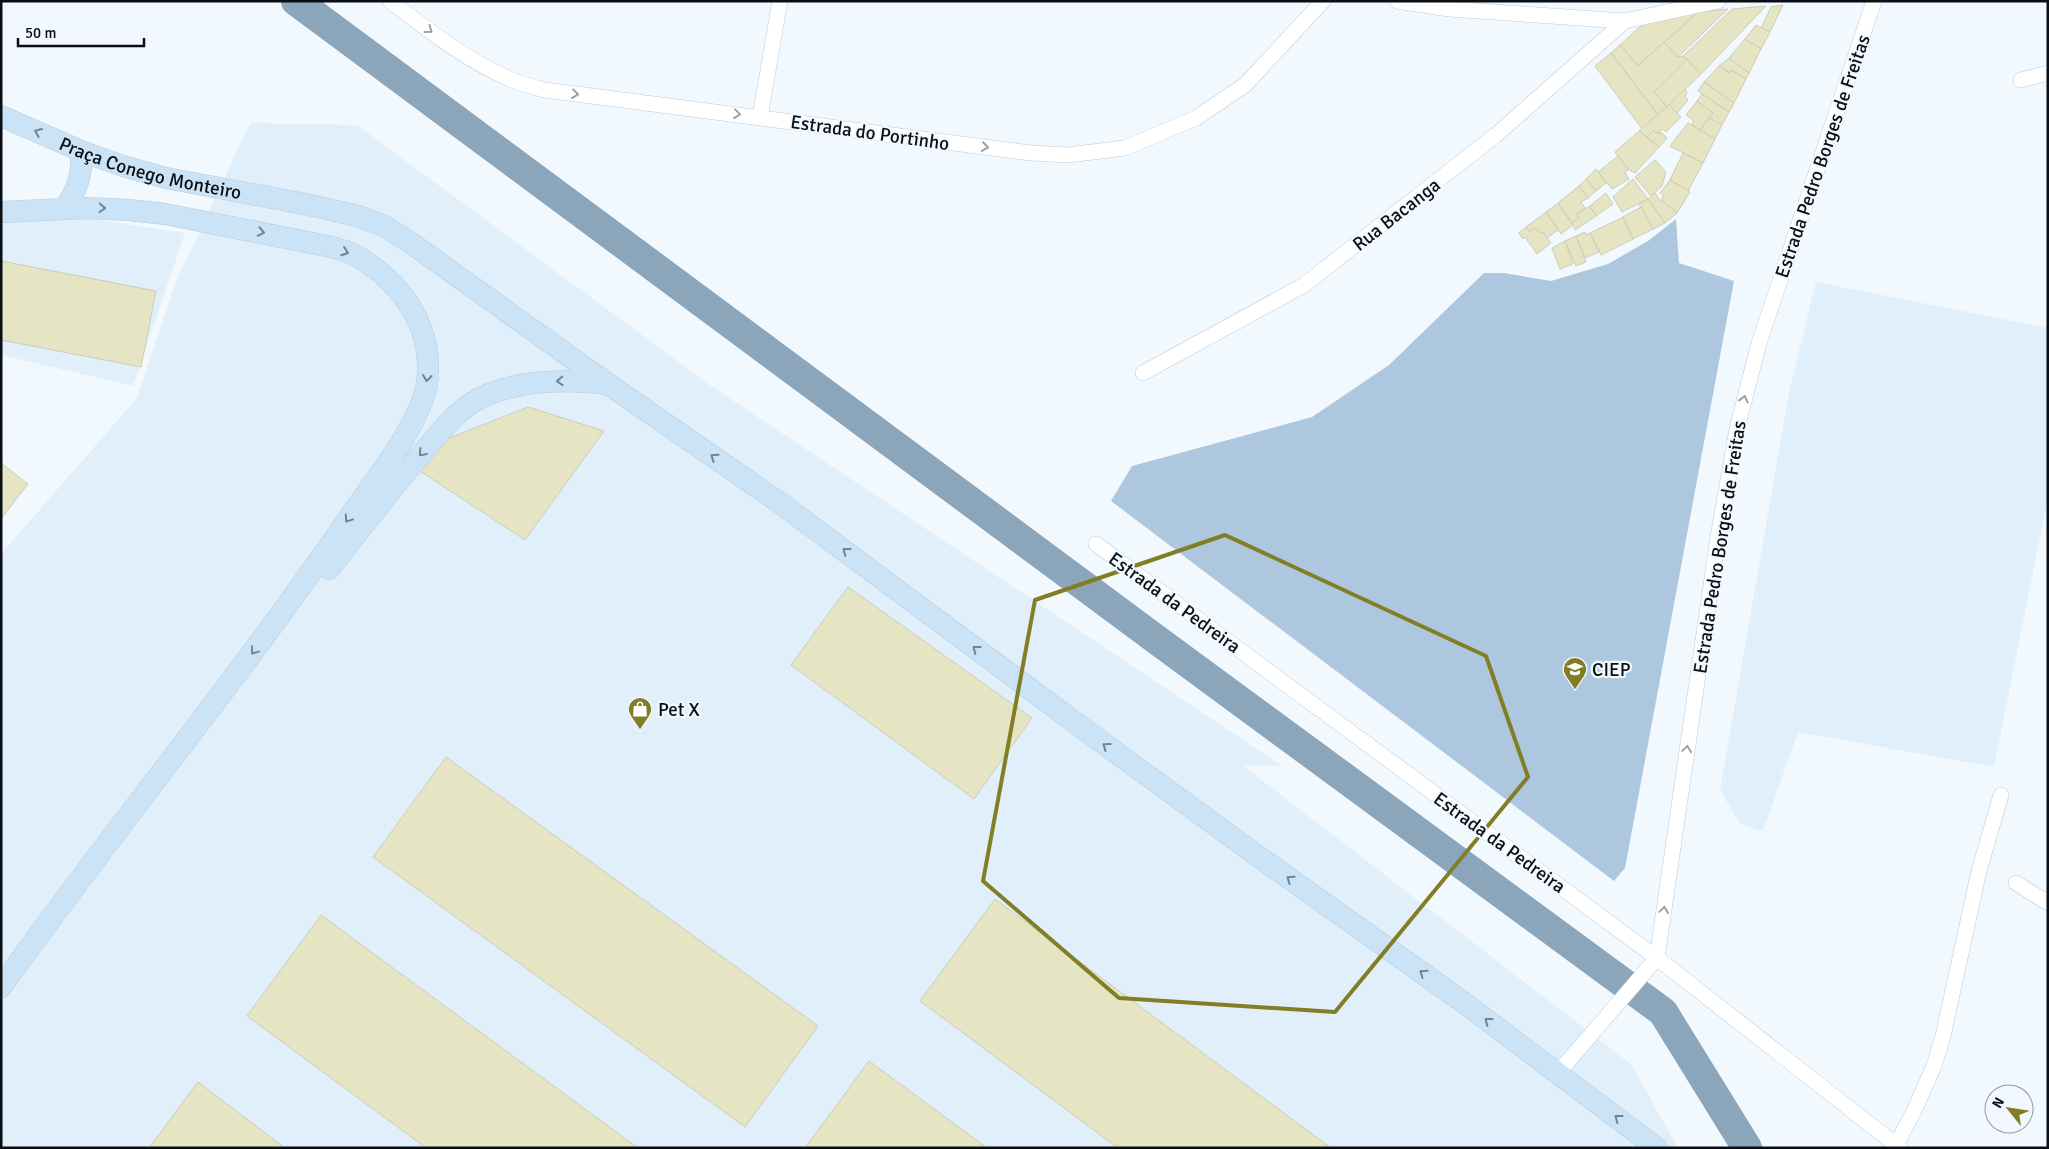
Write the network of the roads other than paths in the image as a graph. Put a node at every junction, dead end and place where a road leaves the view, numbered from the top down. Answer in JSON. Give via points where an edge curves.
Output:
{"nodes":[{"id":1,"x":390,"y":1,"type":"edge"},
{"id":2,"x":780,"y":1,"type":"edge"},
{"id":3,"x":1323,"y":1,"type":"edge"},
{"id":4,"x":1397,"y":1,"type":"edge"},
{"id":5,"x":1718,"y":1,"type":"edge"},
{"id":6,"x":1874,"y":1,"type":"edge"},
{"id":7,"x":1625,"y":20,"type":"junction"},
{"id":8,"x":2048,"y":74,"type":"edge"},
{"id":9,"x":2021,"y":80,"type":"dead end"},
{"id":10,"x":1,"y":116,"type":"edge"},
{"id":11,"x":760,"y":117,"type":"junction"},
{"id":12,"x":81,"y":151,"type":"junction"},
{"id":13,"x":64,"y":209,"type":"junction"},
{"id":14,"x":1,"y":212,"type":"edge"},
{"id":15,"x":1143,"y":373,"type":"dead end"},
{"id":16,"x":608,"y":384,"type":"junction"},
{"id":17,"x":1096,"y":544,"type":"dead end"},
{"id":18,"x":296,"y":594,"type":"junction"},
{"id":19,"x":2001,"y":795,"type":"dead end"},
{"id":20,"x":2016,"y":883,"type":"dead end"},
{"id":21,"x":2048,"y":903,"type":"edge"},
{"id":22,"x":1657,"y":958,"type":"junction"},
{"id":23,"x":1,"y":987,"type":"edge"},
{"id":24,"x":1557,"y":1074,"type":"junction"},
{"id":25,"x":1898,"y":1146,"type":"edge"},
{"id":26,"x":1657,"y":1148,"type":"edge"}],
"edges":[{"from":1,"to":11,"type":"street","name":"Estrada do Portinho","one_way":true,"via":[[478,64],[513,81],[545,90]]},
{"from":2,"to":11,"type":"street"},
{"from":11,"to":3,"type":"street","name":"Estrada do Portinho","one_way":true,"via":[[1031,154],[1068,155],[1125,148],[1196,118],[1245,85]]},
{"from":4,"to":7,"type":"street","via":[[1449,9]]},
{"from":5,"to":7,"type":"street"},
{"from":22,"to":6,"type":"street","name":"Estrada Pedro Borges de Freitas","one_way":true,"via":[[1718,537],[1737,429],[1759,343]]},
{"from":7,"to":15,"type":"street","name":"Rua Bacanga","via":[[1496,135],[1304,285]]},
{"from":8,"to":9,"type":"street"},
{"from":12,"to":10,"type":"street","name":"Praça Conego Monteiro","one_way":true},
{"from":12,"to":13,"type":"street","via":[[79,184]]},
{"from":12,"to":16,"type":"street","name":"Praça Conego Monteiro","via":[[166,178],[305,204],[358,216],[384,226]]},
{"from":13,"to":14,"type":"street","name":"Praça Conego Monteiro"},
{"from":13,"to":18,"type":"street","name":"Praça Conego Monteiro","one_way":true,"via":[[165,214],[332,247],[356,256],[407,299],[421,327],[428,360],[419,408],[400,445]]},
{"from":16,"to":18,"type":"street","one_way":true,"via":[[557,381],[519,386],[487,394],[471,403],[452,419],[402,475],[329,569],[317,582]]},
{"from":24,"to":16,"type":"street","name":"Praça Conego Monteiro","one_way":true,"via":[[780,503]]},
{"from":17,"to":22,"type":"street","name":"Estrada da Pedreira"},
{"from":18,"to":23,"type":"street","name":"Praça Conego Monteiro","one_way":true},
{"from":19,"to":25,"type":"street","via":[[1979,871],[1941,1044]]},
{"from":20,"to":21,"type":"street"},
{"from":22,"to":24,"type":"street"},
{"from":22,"to":25,"type":"street","name":"Estrada da Pedreira"},
{"from":26,"to":24,"type":"street","name":"Praça Conego Monteiro","one_way":true}]}
